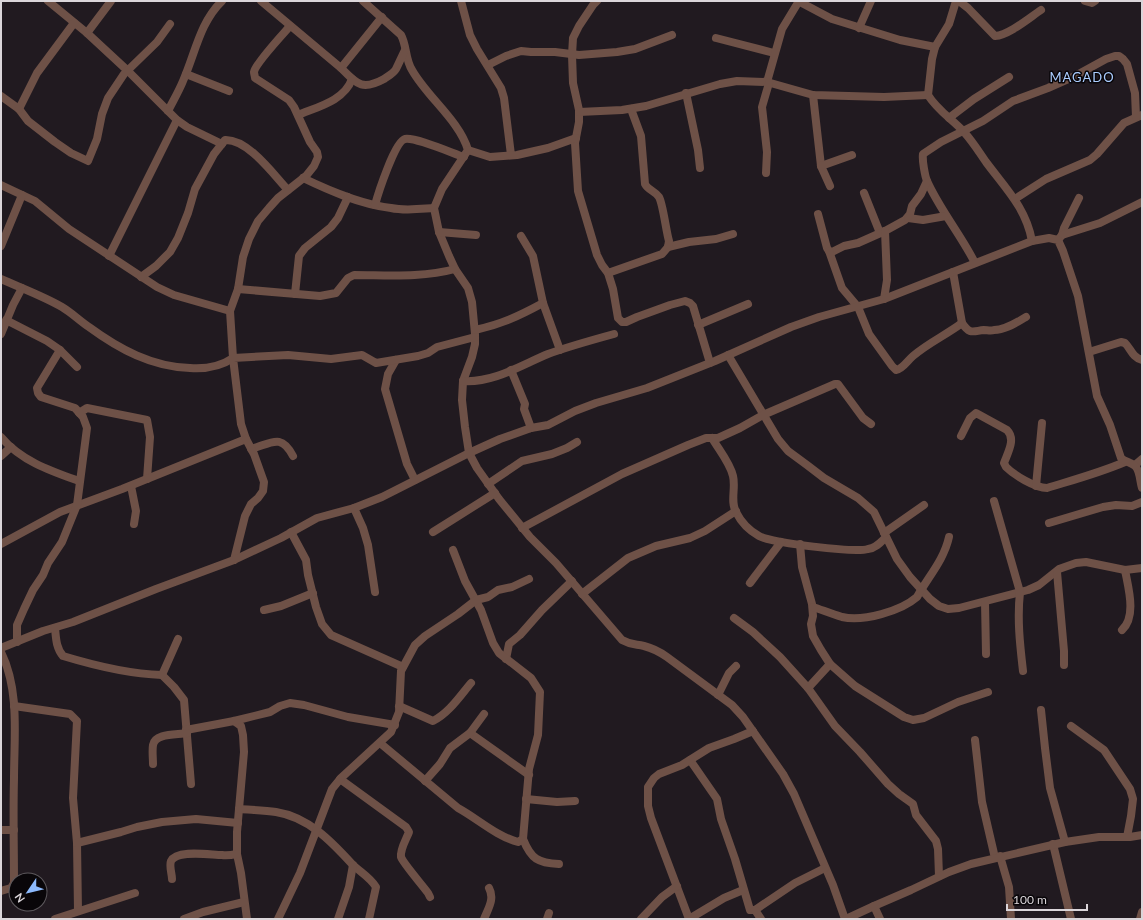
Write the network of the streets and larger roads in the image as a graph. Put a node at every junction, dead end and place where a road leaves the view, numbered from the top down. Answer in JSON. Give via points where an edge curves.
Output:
{"nodes":[{"id":1,"x":48,"y":1,"type":"edge"},
{"id":2,"x":111,"y":1,"type":"edge"},
{"id":3,"x":222,"y":1,"type":"edge"},
{"id":4,"x":261,"y":1,"type":"edge"},
{"id":5,"x":363,"y":1,"type":"edge"},
{"id":6,"x":461,"y":1,"type":"edge"},
{"id":7,"x":799,"y":1,"type":"edge"},
{"id":8,"x":871,"y":1,"type":"edge"},
{"id":9,"x":958,"y":1,"type":"edge"},
{"id":10,"x":1085,"y":1,"type":"edge"},
{"id":11,"x":1095,"y":1,"type":"edge"},
{"id":12,"x":594,"y":2,"type":"edge"},
{"id":13,"x":1041,"y":10,"type":"dead end"},
{"id":14,"x":382,"y":17,"type":"junction"},
{"id":15,"x":74,"y":23,"type":"junction"},
{"id":16,"x":170,"y":24,"type":"dead end"},
{"id":17,"x":290,"y":26,"type":"junction"},
{"id":18,"x":859,"y":28,"type":"junction"},
{"id":19,"x":87,"y":33,"type":"junction"},
{"id":20,"x":672,"y":35,"type":"dead end"},
{"id":21,"x":716,"y":38,"type":"dead end"},
{"id":22,"x":935,"y":47,"type":"junction"},
{"id":23,"x":405,"y":50,"type":"junction"},
{"id":24,"x":774,"y":53,"type":"junction"},
{"id":25,"x":572,"y":55,"type":"junction"},
{"id":26,"x":488,"y":65,"type":"junction"},
{"id":27,"x":341,"y":68,"type":"junction"},
{"id":28,"x":128,"y":71,"type":"junction"},
{"id":29,"x":186,"y":74,"type":"junction"},
{"id":30,"x":1009,"y":77,"type":"dead end"},
{"id":31,"x":352,"y":79,"type":"junction"},
{"id":32,"x":768,"y":83,"type":"junction"},
{"id":33,"x":229,"y":91,"type":"dead end"},
{"id":34,"x":686,"y":93,"type":"junction"},
{"id":35,"x":812,"y":95,"type":"junction"},
{"id":36,"x":928,"y":95,"type":"junction"},
{"id":37,"x":1,"y":96,"type":"edge"},
{"id":38,"x":631,"y":108,"type":"junction"},
{"id":39,"x":19,"y":109,"type":"junction"},
{"id":40,"x":168,"y":111,"type":"junction"},
{"id":41,"x":579,"y":112,"type":"junction"},
{"id":42,"x":298,"y":115,"type":"junction"},
{"id":43,"x":1139,"y":116,"type":"edge"},
{"id":44,"x":949,"y":118,"type":"junction"},
{"id":45,"x":177,"y":120,"type":"junction"},
{"id":46,"x":964,"y":132,"type":"junction"},
{"id":47,"x":576,"y":138,"type":"junction"},
{"id":48,"x":222,"y":144,"type":"junction"},
{"id":49,"x":466,"y":154,"type":"junction"},
{"id":50,"x":511,"y":155,"type":"junction"},
{"id":51,"x":852,"y":155,"type":"dead end"},
{"id":52,"x":821,"y":166,"type":"junction"},
{"id":53,"x":700,"y":168,"type":"dead end"},
{"id":54,"x":766,"y":173,"type":"dead end"},
{"id":55,"x":303,"y":178,"type":"junction"},
{"id":56,"x":927,"y":181,"type":"junction"},
{"id":57,"x":1,"y":185,"type":"edge"},
{"id":58,"x":830,"y":186,"type":"dead end"},
{"id":59,"x":288,"y":190,"type":"junction"},
{"id":60,"x":864,"y":193,"type":"dead end"},
{"id":61,"x":22,"y":196,"type":"junction"},
{"id":62,"x":348,"y":197,"type":"junction"},
{"id":63,"x":1079,"y":198,"type":"dead end"},
{"id":64,"x":1015,"y":199,"type":"junction"},
{"id":65,"x":1142,"y":202,"type":"edge"},
{"id":66,"x":375,"y":205,"type":"junction"},
{"id":67,"x":434,"y":208,"type":"junction"},
{"id":68,"x":818,"y":214,"type":"dead end"},
{"id":69,"x":946,"y":216,"type":"junction"},
{"id":70,"x":908,"y":218,"type":"junction"},
{"id":71,"x":439,"y":232,"type":"junction"},
{"id":72,"x":883,"y":232,"type":"junction"},
{"id":73,"x":733,"y":234,"type":"dead end"},
{"id":74,"x":476,"y":235,"type":"dead end"},
{"id":75,"x":521,"y":236,"type":"dead end"},
{"id":76,"x":1060,"y":238,"type":"junction"},
{"id":77,"x":1032,"y":241,"type":"junction"},
{"id":78,"x":1,"y":246,"type":"edge"},
{"id":79,"x":668,"y":248,"type":"junction"},
{"id":80,"x":829,"y":251,"type":"junction"},
{"id":81,"x":109,"y":256,"type":"junction"},
{"id":82,"x":975,"y":263,"type":"junction"},
{"id":83,"x":454,"y":269,"type":"junction"},
{"id":84,"x":953,"y":272,"type":"junction"},
{"id":85,"x":608,"y":273,"type":"junction"},
{"id":86,"x":141,"y":277,"type":"junction"},
{"id":87,"x":1,"y":279,"type":"edge"},
{"id":88,"x":22,"y":288,"type":"junction"},
{"id":89,"x":238,"y":289,"type":"junction"},
{"id":90,"x":295,"y":294,"type":"junction"},
{"id":91,"x":884,"y":299,"type":"junction"},
{"id":92,"x":543,"y":303,"type":"junction"},
{"id":93,"x":748,"y":304,"type":"dead end"},
{"id":94,"x":858,"y":307,"type":"junction"},
{"id":95,"x":230,"y":311,"type":"junction"},
{"id":96,"x":1026,"y":317,"type":"dead end"},
{"id":97,"x":6,"y":320,"type":"junction"},
{"id":98,"x":962,"y":323,"type":"junction"},
{"id":99,"x":698,"y":325,"type":"junction"},
{"id":100,"x":1,"y":334,"type":"edge"},
{"id":101,"x":475,"y":334,"type":"junction"},
{"id":102,"x":614,"y":334,"type":"dead end"},
{"id":103,"x":60,"y":350,"type":"junction"},
{"id":104,"x":560,"y":350,"type":"junction"},
{"id":105,"x":1089,"y":352,"type":"junction"},
{"id":106,"x":728,"y":355,"type":"junction"},
{"id":107,"x":233,"y":358,"type":"junction"},
{"id":108,"x":396,"y":360,"type":"junction"},
{"id":109,"x":1142,"y":360,"type":"edge"},
{"id":110,"x":382,"y":363,"type":"junction"},
{"id":111,"x":710,"y":363,"type":"junction"},
{"id":112,"x":77,"y":367,"type":"dead end"},
{"id":113,"x":511,"y":370,"type":"junction"},
{"id":114,"x":388,"y":374,"type":"junction"},
{"id":115,"x":463,"y":381,"type":"junction"},
{"id":116,"x":79,"y":413,"type":"junction"},
{"id":117,"x":763,"y":415,"type":"junction"},
{"id":118,"x":1042,"y":423,"type":"dead end"},
{"id":119,"x":871,"y":424,"type":"dead end"},
{"id":120,"x":531,"y":428,"type":"junction"},
{"id":121,"x":961,"y":436,"type":"dead end"},
{"id":122,"x":1,"y":437,"type":"edge"},
{"id":123,"x":712,"y":438,"type":"junction"},
{"id":124,"x":246,"y":439,"type":"junction"},
{"id":125,"x":577,"y":442,"type":"dead end"},
{"id":126,"x":11,"y":447,"type":"junction"},
{"id":127,"x":251,"y":449,"type":"junction"},
{"id":128,"x":469,"y":453,"type":"junction"},
{"id":129,"x":1,"y":456,"type":"edge"},
{"id":130,"x":293,"y":456,"type":"dead end"},
{"id":131,"x":1142,"y":459,"type":"edge"},
{"id":132,"x":1125,"y":462,"type":"junction"},
{"id":133,"x":1135,"y":465,"type":"junction"},
{"id":134,"x":147,"y":479,"type":"junction"},
{"id":135,"x":415,"y":480,"type":"junction"},
{"id":136,"x":79,"y":481,"type":"junction"},
{"id":137,"x":488,"y":484,"type":"junction"},
{"id":138,"x":131,"y":486,"type":"junction"},
{"id":139,"x":1036,"y":486,"type":"junction"},
{"id":140,"x":1142,"y":488,"type":"edge"},
{"id":141,"x":495,"y":493,"type":"junction"},
{"id":142,"x":994,"y":501,"type":"dead end"},
{"id":143,"x":1142,"y":502,"type":"edge"},
{"id":144,"x":77,"y":505,"type":"junction"},
{"id":145,"x":924,"y":505,"type":"dead end"},
{"id":146,"x":354,"y":508,"type":"junction"},
{"id":147,"x":736,"y":512,"type":"junction"},
{"id":148,"x":1049,"y":523,"type":"dead end"},
{"id":149,"x":134,"y":524,"type":"dead end"},
{"id":150,"x":522,"y":528,"type":"junction"},
{"id":151,"x":291,"y":532,"type":"junction"},
{"id":152,"x":433,"y":532,"type":"dead end"},
{"id":153,"x":885,"y":535,"type":"junction"},
{"id":154,"x":949,"y":537,"type":"dead end"},
{"id":155,"x":781,"y":542,"type":"junction"},
{"id":156,"x":1,"y":544,"type":"edge"},
{"id":157,"x":800,"y":544,"type":"junction"},
{"id":158,"x":453,"y":550,"type":"dead end"},
{"id":159,"x":234,"y":560,"type":"junction"},
{"id":160,"x":1142,"y":568,"type":"edge"},
{"id":161,"x":1125,"y":570,"type":"junction"},
{"id":162,"x":1057,"y":572,"type":"junction"},
{"id":163,"x":529,"y":579,"type":"dead end"},
{"id":164,"x":572,"y":581,"type":"junction"},
{"id":165,"x":750,"y":583,"type":"dead end"},
{"id":166,"x":921,"y":590,"type":"junction"},
{"id":167,"x":375,"y":592,"type":"dead end"},
{"id":168,"x":1020,"y":592,"type":"junction"},
{"id":169,"x":313,"y":593,"type":"junction"},
{"id":170,"x":582,"y":594,"type":"junction"},
{"id":171,"x":476,"y":600,"type":"junction"},
{"id":172,"x":985,"y":602,"type":"junction"},
{"id":173,"x":812,"y":607,"type":"junction"},
{"id":174,"x":264,"y":610,"type":"dead end"},
{"id":175,"x":734,"y":618,"type":"dead end"},
{"id":176,"x":55,"y":628,"type":"junction"},
{"id":177,"x":1122,"y":630,"type":"dead end"},
{"id":178,"x":178,"y":638,"type":"dead end"},
{"id":179,"x":17,"y":642,"type":"junction"},
{"id":180,"x":493,"y":643,"type":"junction"},
{"id":181,"x":509,"y":644,"type":"junction"},
{"id":182,"x":1,"y":648,"type":"edge"},
{"id":183,"x":1,"y":652,"type":"edge"},
{"id":184,"x":986,"y":654,"type":"dead end"},
{"id":185,"x":506,"y":659,"type":"junction"},
{"id":186,"x":830,"y":664,"type":"junction"},
{"id":187,"x":1064,"y":665,"type":"dead end"},
{"id":188,"x":736,"y":666,"type":"dead end"},
{"id":189,"x":403,"y":667,"type":"junction"},
{"id":190,"x":1023,"y":671,"type":"dead end"},
{"id":191,"x":162,"y":675,"type":"junction"},
{"id":192,"x":471,"y":683,"type":"dead end"},
{"id":193,"x":808,"y":688,"type":"junction"},
{"id":194,"x":988,"y":692,"type":"dead end"},
{"id":195,"x":718,"y":695,"type":"junction"},
{"id":196,"x":14,"y":706,"type":"junction"},
{"id":197,"x":399,"y":706,"type":"junction"},
{"id":198,"x":1041,"y":710,"type":"dead end"},
{"id":199,"x":484,"y":714,"type":"dead end"},
{"id":200,"x":234,"y":721,"type":"junction"},
{"id":201,"x":395,"y":725,"type":"junction"},
{"id":202,"x":1070,"y":726,"type":"dead end"},
{"id":203,"x":753,"y":731,"type":"junction"},
{"id":204,"x":186,"y":732,"type":"junction"},
{"id":205,"x":470,"y":733,"type":"junction"},
{"id":206,"x":975,"y":740,"type":"dead end"},
{"id":207,"x":380,"y":743,"type":"junction"},
{"id":208,"x":690,"y":760,"type":"junction"},
{"id":209,"x":153,"y":764,"type":"dead end"},
{"id":210,"x":529,"y":775,"type":"junction"},
{"id":211,"x":340,"y":779,"type":"junction"},
{"id":212,"x":425,"y":781,"type":"junction"},
{"id":213,"x":191,"y":784,"type":"dead end"},
{"id":214,"x":526,"y":799,"type":"junction"},
{"id":215,"x":575,"y":802,"type":"dead end"},
{"id":216,"x":239,"y":809,"type":"junction"},
{"id":217,"x":238,"y":823,"type":"junction"},
{"id":218,"x":1,"y":830,"type":"edge"},
{"id":219,"x":14,"y":830,"type":"junction"},
{"id":220,"x":316,"y":830,"type":"junction"},
{"id":221,"x":1142,"y":835,"type":"edge"},
{"id":222,"x":1127,"y":837,"type":"junction"},
{"id":223,"x":523,"y":839,"type":"junction"},
{"id":224,"x":1065,"y":842,"type":"junction"},
{"id":225,"x":77,"y":843,"type":"junction"},
{"id":226,"x":1053,"y":844,"type":"junction"},
{"id":227,"x":237,"y":854,"type":"junction"},
{"id":228,"x":998,"y":857,"type":"junction"},
{"id":229,"x":939,"y":863,"type":"junction"},
{"id":230,"x":559,"y":864,"type":"dead end"},
{"id":231,"x":353,"y":865,"type":"junction"},
{"id":232,"x":825,"y":868,"type":"junction"},
{"id":233,"x":949,"y":872,"type":"junction"},
{"id":234,"x":939,"y":876,"type":"junction"},
{"id":235,"x":172,"y":880,"type":"dead end"},
{"id":236,"x":677,"y":886,"type":"junction"},
{"id":237,"x":489,"y":888,"type":"dead end"},
{"id":238,"x":743,"y":890,"type":"junction"},
{"id":239,"x":1,"y":891,"type":"edge"},
{"id":240,"x":135,"y":894,"type":"dead end"},
{"id":241,"x":430,"y":897,"type":"dead end"},
{"id":242,"x":244,"y":902,"type":"junction"},
{"id":243,"x":874,"y":906,"type":"junction"},
{"id":244,"x":755,"y":910,"type":"junction"},
{"id":245,"x":78,"y":911,"type":"junction"},
{"id":246,"x":1142,"y":912,"type":"edge"},
{"id":247,"x":55,"y":919,"type":"edge"},
{"id":248,"x":186,"y":919,"type":"edge"},
{"id":249,"x":247,"y":919,"type":"edge"},
{"id":250,"x":278,"y":919,"type":"edge"},
{"id":251,"x":338,"y":919,"type":"edge"},
{"id":252,"x":369,"y":919,"type":"edge"},
{"id":253,"x":484,"y":919,"type":"edge"},
{"id":254,"x":642,"y":919,"type":"edge"},
{"id":255,"x":761,"y":919,"type":"edge"},
{"id":256,"x":846,"y":919,"type":"edge"},
{"id":257,"x":880,"y":919,"type":"edge"},
{"id":258,"x":1010,"y":919,"type":"edge"},
{"id":259,"x":1071,"y":919,"type":"edge"},
{"id":260,"x":1140,"y":919,"type":"edge"}],
"edges":[{"from":1,"to":15,"type":"street"},
{"from":2,"to":19,"type":"street"},
{"from":3,"to":29,"type":"street","via":[[205,25]]},
{"from":4,"to":17,"type":"street"},
{"from":5,"to":14,"type":"street"},
{"from":6,"to":26,"type":"street","via":[[470,35]]},
{"from":7,"to":18,"type":"street","via":[[832,19]]},
{"from":7,"to":24,"type":"street","via":[[782,29]]},
{"from":8,"to":18,"type":"street"},
{"from":9,"to":13,"type":"street","via":[[995,36],[1000,36]]},
{"from":9,"to":22,"type":"street","via":[[949,24]]},
{"from":10,"to":11,"type":"street"},
{"from":12,"to":25,"type":"street","via":[[573,38]]},
{"from":14,"to":23,"type":"street","via":[[401,35],[405,42]]},
{"from":14,"to":27,"type":"street"},
{"from":15,"to":19,"type":"street"},
{"from":15,"to":39,"type":"street","via":[[37,73]]},
{"from":16,"to":28,"type":"street","via":[[157,42]]},
{"from":17,"to":27,"type":"street"},
{"from":17,"to":42,"type":"street","via":[[255,67],[254,73],[256,78],[289,100]]},
{"from":18,"to":22,"type":"street"},
{"from":19,"to":28,"type":"street"},
{"from":20,"to":25,"type":"street","via":[[635,49]]},
{"from":21,"to":24,"type":"street"},
{"from":22,"to":36,"type":"street"},
{"from":23,"to":31,"type":"street","via":[[396,70],[383,79],[369,86],[360,85]]},
{"from":23,"to":49,"type":"street","via":[[412,71],[465,140]]},
{"from":24,"to":32,"type":"street"},
{"from":25,"to":26,"type":"street","via":[[521,51]]},
{"from":25,"to":41,"type":"street","via":[[573,83]]},
{"from":26,"to":50,"type":"street","via":[[504,98]]},
{"from":27,"to":31,"type":"street"},
{"from":28,"to":39,"type":"street","via":[[108,98],[88,161],[71,153],[28,122]]},
{"from":28,"to":40,"type":"street"},
{"from":29,"to":33,"type":"street"},
{"from":29,"to":40,"type":"street"},
{"from":30,"to":44,"type":"street"},
{"from":31,"to":42,"type":"street","via":[[349,87],[334,100]]},
{"from":32,"to":34,"type":"street","via":[[738,81]]},
{"from":32,"to":35,"type":"street"},
{"from":32,"to":54,"type":"street","via":[[762,107],[767,152]]},
{"from":34,"to":38,"type":"street","via":[[646,106]]},
{"from":34,"to":53,"type":"street"},
{"from":35,"to":36,"type":"street"},
{"from":35,"to":52,"type":"street"},
{"from":36,"to":44,"type":"street"},
{"from":37,"to":39,"type":"street"},
{"from":38,"to":41,"type":"street"},
{"from":38,"to":79,"type":"street","via":[[642,136],[645,184],[658,195],[661,202],[669,241]]},
{"from":40,"to":45,"type":"street"},
{"from":41,"to":47,"type":"street"},
{"from":42,"to":55,"type":"street","via":[[318,157]]},
{"from":43,"to":46,"type":"street","via":[[1127,64],[1123,58],[1115,56],[1048,88],[1013,100]]},
{"from":43,"to":64,"type":"street","via":[[1124,123],[1090,160],[1046,179]]},
{"from":44,"to":46,"type":"street"},
{"from":45,"to":48,"type":"street"},
{"from":45,"to":81,"type":"street"},
{"from":46,"to":56,"type":"street","via":[[941,142],[923,154]]},
{"from":46,"to":64,"type":"street"},
{"from":47,"to":50,"type":"street","via":[[548,148]]},
{"from":47,"to":85,"type":"street","via":[[578,191],[597,255]]},
{"from":48,"to":59,"type":"street","via":[[225,140],[233,140],[243,145],[262,161]]},
{"from":48,"to":86,"type":"street","via":[[195,189],[188,214],[170,252]]},
{"from":49,"to":50,"type":"street","via":[[490,157]]},
{"from":49,"to":66,"type":"street","via":[[405,139],[400,142]]},
{"from":49,"to":67,"type":"street","via":[[442,189]]},
{"from":51,"to":52,"type":"street"},
{"from":52,"to":58,"type":"street"},
{"from":55,"to":59,"type":"street"},
{"from":55,"to":62,"type":"street"},
{"from":56,"to":69,"type":"street"},
{"from":56,"to":70,"type":"street"},
{"from":57,"to":61,"type":"street"},
{"from":59,"to":89,"type":"street","via":[[262,217],[249,239]]},
{"from":60,"to":72,"type":"street"},
{"from":61,"to":78,"type":"street"},
{"from":61,"to":81,"type":"street","via":[[34,201]]},
{"from":62,"to":66,"type":"street"},
{"from":62,"to":90,"type":"street","via":[[331,227],[299,256]]},
{"from":63,"to":76,"type":"street"},
{"from":64,"to":77,"type":"street","via":[[1030,227]]},
{"from":65,"to":76,"type":"street","via":[[1100,223]]},
{"from":66,"to":67,"type":"street","via":[[411,210]]},
{"from":67,"to":71,"type":"street"},
{"from":68,"to":80,"type":"street","via":[[826,248]]},
{"from":69,"to":70,"type":"street","via":[[923,220]]},
{"from":69,"to":82,"type":"street"},
{"from":70,"to":72,"type":"street"},
{"from":71,"to":74,"type":"street"},
{"from":71,"to":83,"type":"street"},
{"from":72,"to":80,"type":"street","via":[[858,243]]},
{"from":72,"to":91,"type":"street","via":[[886,280]]},
{"from":73,"to":79,"type":"street"},
{"from":75,"to":92,"type":"street","via":[[533,256]]},
{"from":76,"to":77,"type":"street"},
{"from":76,"to":105,"type":"street","via":[[1078,296]]},
{"from":77,"to":82,"type":"street"},
{"from":79,"to":85,"type":"street","via":[[662,254]]},
{"from":80,"to":94,"type":"street","via":[[842,288]]},
{"from":81,"to":86,"type":"street"},
{"from":82,"to":84,"type":"street"},
{"from":83,"to":90,"type":"street","via":[[441,273],[354,275],[348,278],[336,293],[330,295]]},
{"from":83,"to":101,"type":"street","via":[[468,288]]},
{"from":84,"to":91,"type":"street"},
{"from":84,"to":98,"type":"street"},
{"from":85,"to":99,"type":"street","via":[[614,289],[618,318],[622,322],[685,301],[693,306]]},
{"from":86,"to":95,"type":"street","via":[[174,295]]},
{"from":87,"to":88,"type":"street"},
{"from":88,"to":97,"type":"street"},
{"from":88,"to":107,"type":"street","via":[[62,308],[142,359],[163,366],[202,369],[220,365]]},
{"from":89,"to":90,"type":"street"},
{"from":89,"to":95,"type":"street"},
{"from":91,"to":94,"type":"street"},
{"from":92,"to":101,"type":"street","via":[[514,319]]},
{"from":92,"to":104,"type":"street"},
{"from":93,"to":99,"type":"street"},
{"from":94,"to":98,"type":"street","via":[[869,334],[896,370]]},
{"from":94,"to":106,"type":"street","via":[[791,327]]},
{"from":95,"to":107,"type":"street"},
{"from":96,"to":98,"type":"street","via":[[1010,326],[995,330],[970,331]]},
{"from":97,"to":100,"type":"street"},
{"from":97,"to":103,"type":"street"},
{"from":99,"to":111,"type":"street"},
{"from":101,"to":108,"type":"street","via":[[428,353]]},
{"from":101,"to":115,"type":"street","via":[[472,358]]},
{"from":102,"to":104,"type":"street"},
{"from":103,"to":112,"type":"street"},
{"from":103,"to":116,"type":"street","via":[[37,388],[38,393],[41,397],[75,408]]},
{"from":104,"to":113,"type":"street"},
{"from":105,"to":109,"type":"street","via":[[1125,342],[1133,355]]},
{"from":105,"to":132,"type":"street","via":[[1097,396],[1118,452]]},
{"from":106,"to":111,"type":"street"},
{"from":106,"to":117,"type":"street"},
{"from":107,"to":110,"type":"street","via":[[288,355],[330,359],[362,355],[376,363]]},
{"from":107,"to":124,"type":"street","via":[[241,424]]},
{"from":108,"to":110,"type":"street"},
{"from":108,"to":114,"type":"street"},
{"from":110,"to":114,"type":"street"},
{"from":111,"to":120,"type":"street","via":[[647,388],[575,411],[548,425]]},
{"from":113,"to":115,"type":"street","via":[[476,382]]},
{"from":113,"to":120,"type":"street"},
{"from":114,"to":135,"type":"street","via":[[385,389],[387,399],[407,464]]},
{"from":115,"to":128,"type":"street","via":[[464,427]]},
{"from":116,"to":134,"type":"street","via":[[87,408],[147,420],[150,437]]},
{"from":116,"to":136,"type":"street","via":[[87,428]]},
{"from":117,"to":119,"type":"street","via":[[838,384],[863,418]]},
{"from":117,"to":123,"type":"street","via":[[718,438]]},
{"from":117,"to":153,"type":"street","via":[[788,451],[824,478],[866,504],[874,512]]},
{"from":118,"to":139,"type":"street"},
{"from":120,"to":128,"type":"street"},
{"from":121,"to":139,"type":"street","via":[[970,418],[976,413],[1007,430],[1012,438],[1004,463],[1006,467]]},
{"from":122,"to":126,"type":"street"},
{"from":123,"to":147,"type":"street","via":[[734,477],[733,503]]},
{"from":123,"to":150,"type":"street","via":[[688,445],[622,474]]},
{"from":124,"to":127,"type":"street"},
{"from":124,"to":134,"type":"street"},
{"from":125,"to":137,"type":"street","via":[[566,448],[522,461]]},
{"from":126,"to":129,"type":"street"},
{"from":126,"to":136,"type":"street","via":[[34,463]]},
{"from":127,"to":130,"type":"street","via":[[273,441],[281,442],[288,446]]},
{"from":127,"to":159,"type":"street","via":[[264,482],[263,491],[251,504],[245,516]]},
{"from":128,"to":135,"type":"street"},
{"from":128,"to":137,"type":"street"},
{"from":131,"to":133,"type":"street"},
{"from":132,"to":133,"type":"street"},
{"from":132,"to":139,"type":"street","via":[[1103,472],[1046,488]]},
{"from":133,"to":140,"type":"street"},
{"from":134,"to":138,"type":"street"},
{"from":135,"to":146,"type":"street"},
{"from":136,"to":144,"type":"street"},
{"from":137,"to":141,"type":"street"},
{"from":138,"to":144,"type":"street"},
{"from":138,"to":149,"type":"street","via":[[136,511]]},
{"from":141,"to":150,"type":"street"},
{"from":141,"to":152,"type":"street"},
{"from":142,"to":168,"type":"street"},
{"from":143,"to":148,"type":"street","via":[[1132,506],[1103,507]]},
{"from":144,"to":156,"type":"street"},
{"from":144,"to":179,"type":"street","via":[[62,542],[48,562],[24,609],[17,625]]},
{"from":145,"to":153,"type":"street"},
{"from":146,"to":151,"type":"street","via":[[318,518]]},
{"from":146,"to":167,"type":"street","via":[[368,545]]},
{"from":147,"to":155,"type":"street","via":[[750,530],[770,540]]},
{"from":147,"to":170,"type":"street","via":[[690,538],[656,546],[628,558]]},
{"from":150,"to":164,"type":"street"},
{"from":151,"to":159,"type":"street"},
{"from":151,"to":169,"type":"street","via":[[306,560]]},
{"from":153,"to":157,"type":"street","via":[[876,547],[868,550]]},
{"from":153,"to":166,"type":"street","via":[[897,559]]},
{"from":154,"to":166,"type":"street","via":[[939,563]]},
{"from":155,"to":157,"type":"street"},
{"from":155,"to":165,"type":"street"},
{"from":157,"to":173,"type":"street","via":[[802,567]]},
{"from":158,"to":171,"type":"street","via":[[465,581]]},
{"from":159,"to":176,"type":"street"},
{"from":160,"to":161,"type":"street"},
{"from":161,"to":162,"type":"street","via":[[1086,562],[1069,565]]},
{"from":161,"to":177,"type":"street","via":[[1130,611]]},
{"from":162,"to":168,"type":"street","via":[[1039,585]]},
{"from":162,"to":187,"type":"street"},
{"from":163,"to":171,"type":"street"},
{"from":164,"to":170,"type":"street"},
{"from":164,"to":181,"type":"street"},
{"from":166,"to":172,"type":"street","via":[[939,606],[948,609]]},
{"from":166,"to":173,"type":"street","via":[[917,597],[901,607],[866,617],[843,617]]},
{"from":168,"to":172,"type":"street"},
{"from":168,"to":190,"type":"street","via":[[1018,628]]},
{"from":169,"to":174,"type":"street"},
{"from":169,"to":189,"type":"street","via":[[322,624],[331,635]]},
{"from":170,"to":195,"type":"street","via":[[622,640],[631,645],[656,650]]},
{"from":171,"to":180,"type":"street"},
{"from":171,"to":189,"type":"street","via":[[424,636],[415,645]]},
{"from":172,"to":184,"type":"street"},
{"from":173,"to":186,"type":"street","via":[[813,636]]},
{"from":175,"to":193,"type":"street","via":[[780,657]]},
{"from":176,"to":179,"type":"street"},
{"from":176,"to":191,"type":"street","via":[[57,647],[63,656],[115,670]]},
{"from":178,"to":191,"type":"street"},
{"from":179,"to":182,"type":"street"},
{"from":180,"to":181,"type":"street"},
{"from":180,"to":185,"type":"street"},
{"from":181,"to":185,"type":"street"},
{"from":183,"to":196,"type":"street","via":[[11,678]]},
{"from":185,"to":210,"type":"street","via":[[531,678],[540,692],[538,735]]},
{"from":186,"to":193,"type":"street"},
{"from":186,"to":194,"type":"street","via":[[867,694],[913,720]]},
{"from":188,"to":195,"type":"street","via":[[729,673]]},
{"from":189,"to":197,"type":"street"},
{"from":191,"to":204,"type":"street","via":[[184,700]]},
{"from":192,"to":197,"type":"street","via":[[454,703],[433,721]]},
{"from":193,"to":229,"type":"street","via":[[835,726],[888,784],[912,804],[916,815],[936,841]]},
{"from":195,"to":203,"type":"street","via":[[732,705]]},
{"from":196,"to":219,"type":"street"},
{"from":196,"to":225,"type":"street","via":[[70,714],[77,721],[73,798]]},
{"from":197,"to":201,"type":"street"},
{"from":198,"to":224,"type":"street","via":[[1050,788]]},
{"from":199,"to":205,"type":"street"},
{"from":200,"to":201,"type":"street","via":[[270,712],[290,703]]},
{"from":200,"to":204,"type":"street"},
{"from":200,"to":216,"type":"street","via":[[241,726],[243,734]]},
{"from":201,"to":207,"type":"street"},
{"from":202,"to":222,"type":"street","via":[[1104,750],[1130,789],[1133,799]]},
{"from":203,"to":208,"type":"street","via":[[709,748]]},
{"from":203,"to":232,"type":"street","via":[[794,794]]},
{"from":204,"to":209,"type":"street","via":[[156,740],[153,745]]},
{"from":204,"to":213,"type":"street"},
{"from":205,"to":210,"type":"street"},
{"from":205,"to":212,"type":"street","via":[[450,748]]},
{"from":206,"to":228,"type":"street","via":[[982,802]]},
{"from":207,"to":211,"type":"street"},
{"from":207,"to":212,"type":"street"},
{"from":208,"to":236,"type":"street","via":[[659,774],[648,787],[651,818]]},
{"from":208,"to":238,"type":"street","via":[[717,799]]},
{"from":210,"to":214,"type":"street"},
{"from":211,"to":220,"type":"street","via":[[332,789]]},
{"from":211,"to":241,"type":"street","via":[[406,827],[409,832],[401,857]]},
{"from":212,"to":223,"type":"street","via":[[458,808],[492,830],[518,842]]},
{"from":214,"to":215,"type":"street"},
{"from":214,"to":223,"type":"street"},
{"from":216,"to":217,"type":"street"},
{"from":216,"to":220,"type":"street","via":[[278,812],[299,819]]},
{"from":217,"to":225,"type":"street","via":[[196,818],[162,822]]},
{"from":217,"to":227,"type":"street"},
{"from":218,"to":219,"type":"street"},
{"from":219,"to":239,"type":"street","via":[[14,883],[11,888]]},
{"from":220,"to":231,"type":"street"},
{"from":220,"to":250,"type":"street","via":[[300,873]]},
{"from":221,"to":222,"type":"street"},
{"from":222,"to":224,"type":"street","via":[[1099,837]]},
{"from":223,"to":230,"type":"street","via":[[528,851],[539,861]]},
{"from":224,"to":226,"type":"street"},
{"from":225,"to":245,"type":"street"},
{"from":226,"to":228,"type":"street"},
{"from":226,"to":259,"type":"street"},
{"from":227,"to":235,"type":"street","via":[[178,855],[170,863]]},
{"from":227,"to":242,"type":"street"},
{"from":228,"to":233,"type":"street"},
{"from":228,"to":258,"type":"street","via":[[1009,887]]},
{"from":229,"to":233,"type":"street"},
{"from":229,"to":234,"type":"street"},
{"from":231,"to":251,"type":"street","via":[[349,887]]},
{"from":231,"to":252,"type":"street","via":[[372,880],[376,887]]},
{"from":232,"to":244,"type":"street","via":[[795,883]]},
{"from":232,"to":256,"type":"street"},
{"from":233,"to":234,"type":"street"},
{"from":234,"to":243,"type":"street"},
{"from":236,"to":238,"type":"street","via":[[689,919]]},
{"from":236,"to":254,"type":"street","via":[[662,897]]},
{"from":237,"to":253,"type":"street","via":[[492,894]]},
{"from":238,"to":244,"type":"street","via":[[750,910]]},
{"from":240,"to":245,"type":"street"},
{"from":242,"to":248,"type":"street"},
{"from":242,"to":249,"type":"street"},
{"from":243,"to":256,"type":"street"},
{"from":243,"to":257,"type":"street"},
{"from":244,"to":255,"type":"street"},
{"from":245,"to":247,"type":"street"},
{"from":246,"to":260,"type":"street"}]}
